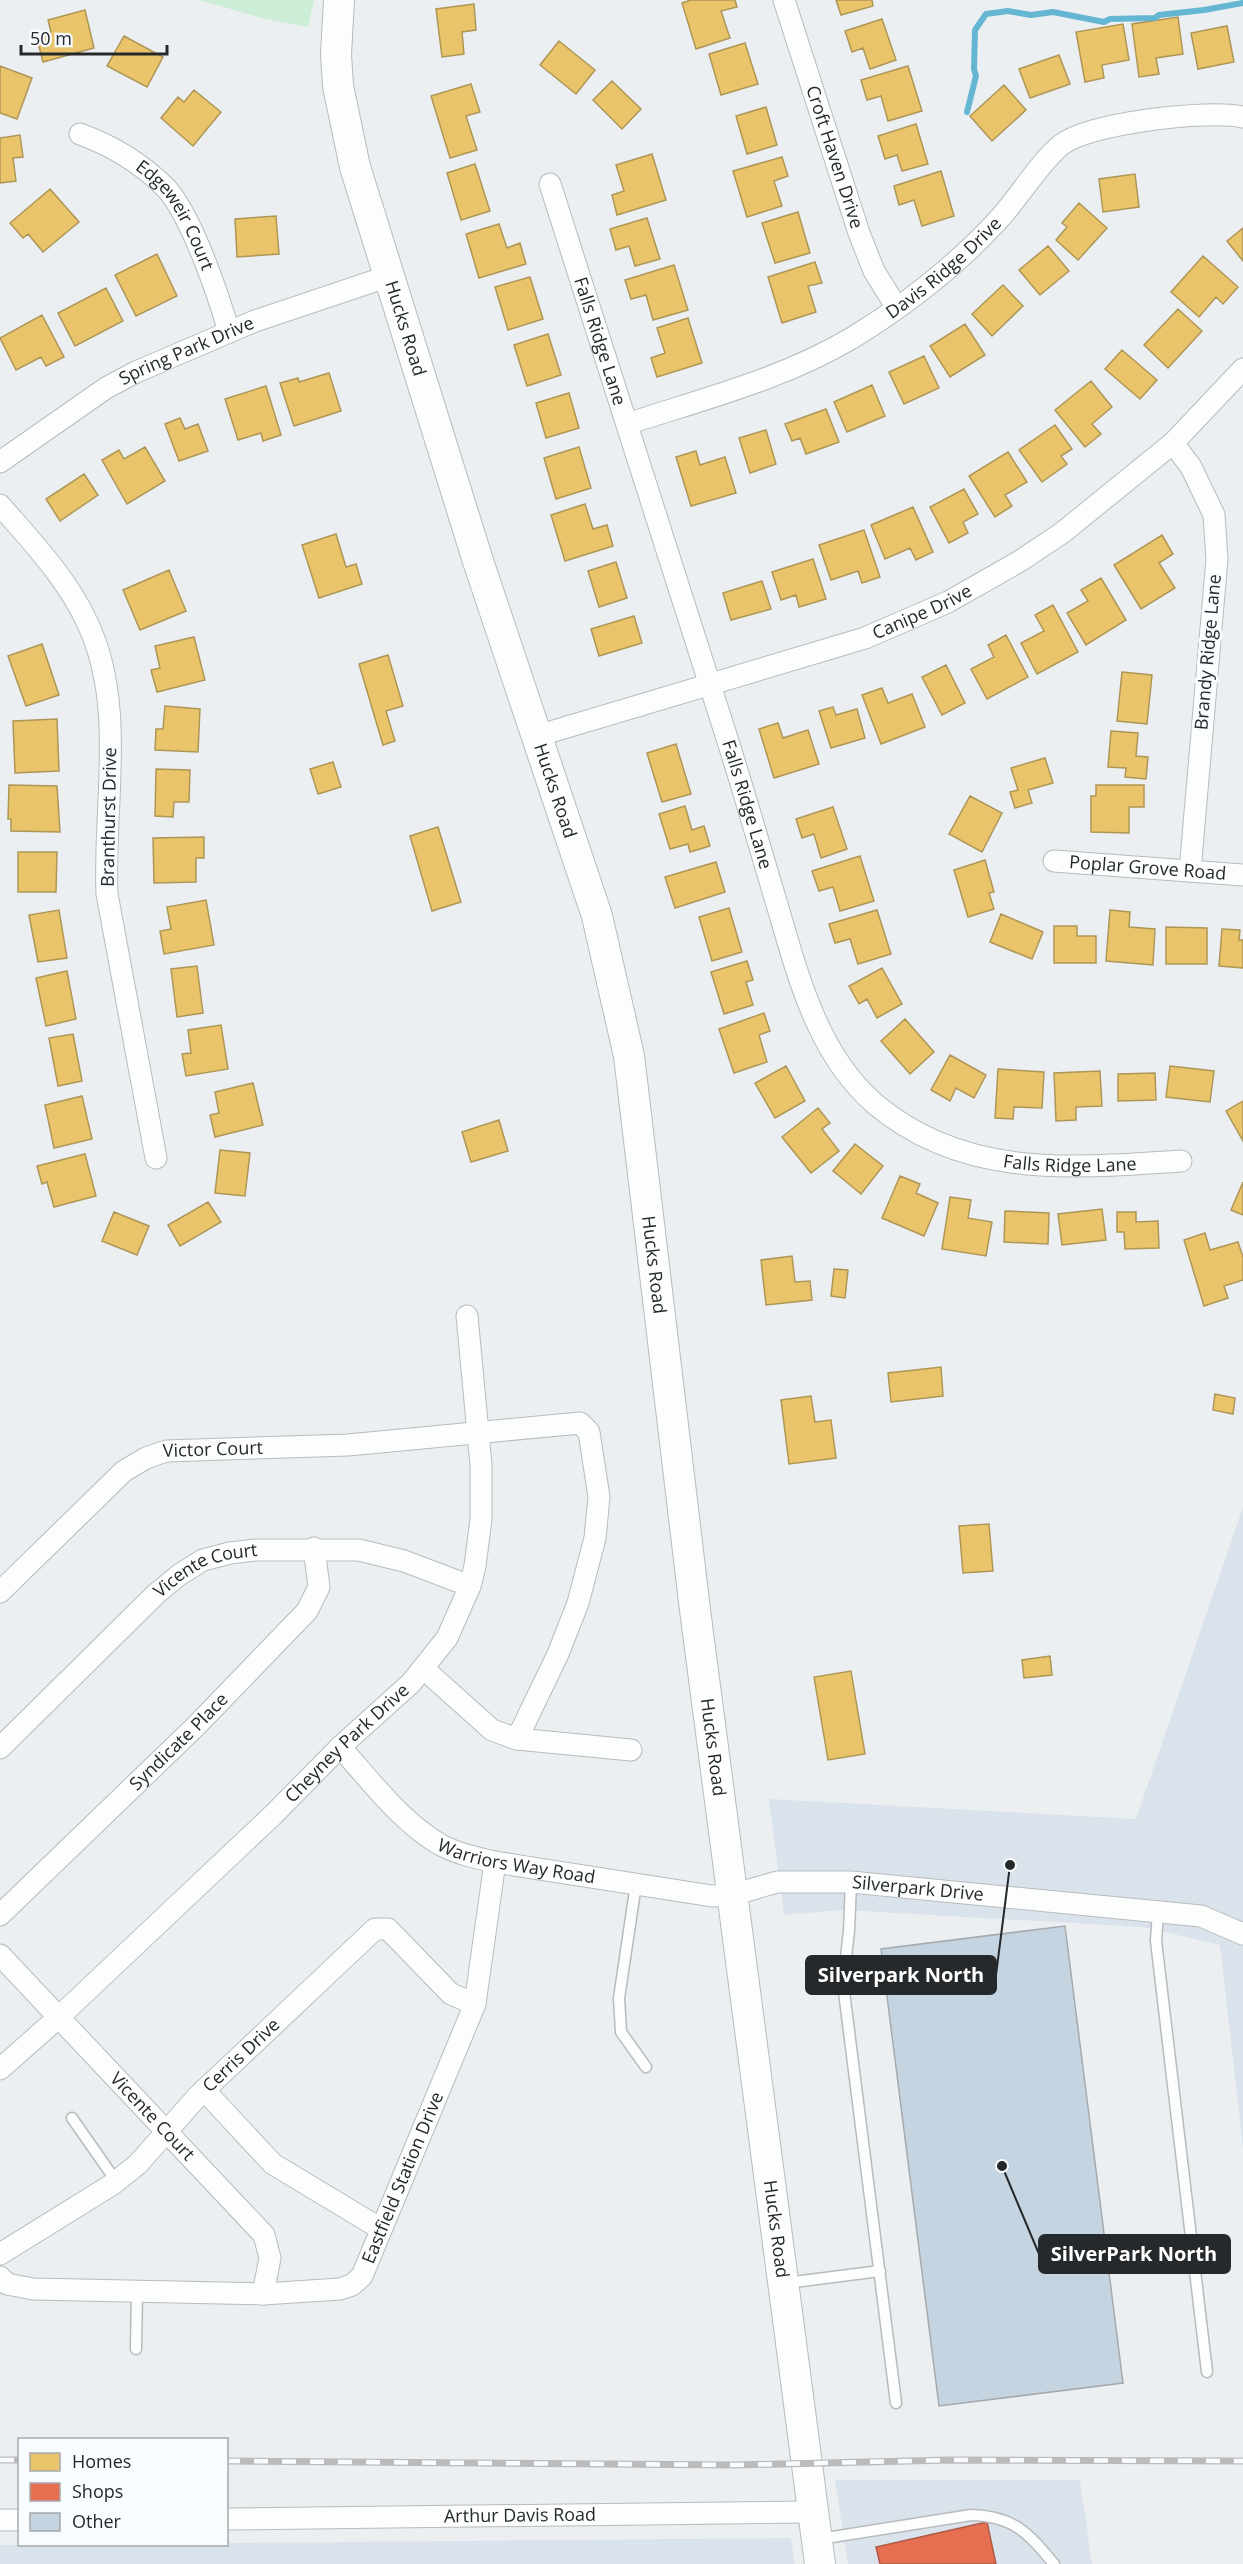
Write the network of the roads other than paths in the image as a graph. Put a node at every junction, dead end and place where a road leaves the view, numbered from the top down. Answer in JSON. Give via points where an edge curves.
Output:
{"nodes":[{"id":1,"x":339,"y":0,"type":"edge"},
{"id":2,"x":784,"y":0,"type":"edge"},
{"id":3,"x":1243,"y":117,"type":"edge"},
{"id":4,"x":80,"y":134,"type":"dead end"},
{"id":5,"x":550,"y":184,"type":"dead end"},
{"id":6,"x":388,"y":276,"type":"junction"},
{"id":7,"x":897,"y":308,"type":"junction"},
{"id":8,"x":229,"y":332,"type":"junction"},
{"id":9,"x":1243,"y":369,"type":"edge"},
{"id":10,"x":627,"y":424,"type":"junction"},
{"id":11,"x":1173,"y":443,"type":"junction"},
{"id":12,"x":0,"y":462,"type":"edge"},
{"id":13,"x":0,"y":505,"type":"edge"},
{"id":14,"x":709,"y":686,"type":"junction"},
{"id":15,"x":537,"y":736,"type":"junction"},
{"id":16,"x":1054,"y":861,"type":"dead end"},
{"id":17,"x":1190,"y":871,"type":"junction"},
{"id":18,"x":1243,"y":875,"type":"edge"},
{"id":19,"x":156,"y":1158,"type":"dead end"},
{"id":20,"x":1180,"y":1161,"type":"dead end"},
{"id":21,"x":467,"y":1316,"type":"dead end"},
{"id":22,"x":478,"y":1434,"type":"junction"},
{"id":23,"x":314,"y":1548,"type":"junction"},
{"id":24,"x":470,"y":1586,"type":"junction"},
{"id":25,"x":0,"y":1592,"type":"edge"},
{"id":26,"x":424,"y":1669,"type":"junction"},
{"id":27,"x":517,"y":1739,"type":"junction"},
{"id":28,"x":340,"y":1747,"type":"junction"},
{"id":29,"x":0,"y":1748,"type":"edge"},
{"id":30,"x":631,"y":1750,"type":"dead end"},
{"id":31,"x":495,"y":1862,"type":"junction"},
{"id":32,"x":851,"y":1882,"type":"junction"},
{"id":33,"x":636,"y":1884,"type":"junction"},
{"id":34,"x":732,"y":1895,"type":"junction"},
{"id":35,"x":1158,"y":1912,"type":"junction"},
{"id":36,"x":0,"y":1915,"type":"edge"},
{"id":37,"x":1243,"y":1934,"type":"edge"},
{"id":38,"x":0,"y":1954,"type":"edge"},
{"id":39,"x":475,"y":2004,"type":"junction"},
{"id":40,"x":59,"y":2017,"type":"junction"},
{"id":41,"x":646,"y":2067,"type":"dead end"},
{"id":42,"x":0,"y":2069,"type":"edge"},
{"id":43,"x":204,"y":2090,"type":"junction"},
{"id":44,"x":72,"y":2118,"type":"dead end"},
{"id":45,"x":166,"y":2132,"type":"junction"},
{"id":46,"x":116,"y":2181,"type":"junction"},
{"id":47,"x":381,"y":2229,"type":"junction"},
{"id":48,"x":0,"y":2254,"type":"edge"},
{"id":49,"x":879,"y":2271,"type":"junction"},
{"id":50,"x":0,"y":2277,"type":"edge"},
{"id":51,"x":783,"y":2284,"type":"junction"},
{"id":52,"x":137,"y":2291,"type":"junction"},
{"id":53,"x":263,"y":2294,"type":"junction"},
{"id":54,"x":136,"y":2349,"type":"dead end"},
{"id":55,"x":1207,"y":2372,"type":"dead end"},
{"id":56,"x":896,"y":2403,"type":"dead end"},
{"id":57,"x":228,"y":2519,"type":"edge"},
{"id":58,"x":0,"y":2520,"type":"edge"},
{"id":59,"x":18,"y":2520,"type":"edge"},
{"id":60,"x":817,"y":2539,"type":"edge"},
{"id":61,"x":1054,"y":2564,"type":"edge"}],
"edges":[{"from":1,"to":6,"type":"main road","name":"Hucks Road","via":[[336,54],[342,111]]},
{"from":2,"to":7,"type":"street","name":"Croft Haven Drive","via":[[859,233],[874,271]]},
{"from":3,"to":7,"type":"street","name":"Davis Ridge Drive","via":[[1190,117],[1116,125],[1076,137],[1047,159],[1025,190],[968,251]]},
{"from":4,"to":8,"type":"street","name":"Edgeweir Court","via":[[127,155],[167,189],[188,223]]},
{"from":5,"to":10,"type":"street","name":"Falls Ridge Lane"},
{"from":6,"to":8,"type":"street","name":"Spring Park Drive"},
{"from":6,"to":15,"type":"main road","name":"Hucks Road"},
{"from":7,"to":10,"type":"street","name":"Davis Ridge Drive","via":[[822,355],[758,382]]},
{"from":8,"to":12,"type":"street","name":"Spring Park Drive","via":[[106,388]]},
{"from":9,"to":11,"type":"street","name":"Canipe Drive"},
{"from":10,"to":14,"type":"street","name":"Falls Ridge Lane"},
{"from":11,"to":14,"type":"street","name":"Canipe Drive","via":[[1062,533],[948,602],[866,638]]},
{"from":11,"to":17,"type":"street","name":"Brandy Ridge Lane","via":[[1191,467],[1214,515],[1217,559]]},
{"from":13,"to":19,"type":"street","name":"Branthurst Drive","via":[[60,575],[87,622],[102,669],[110,720],[107,894]]},
{"from":14,"to":15,"type":"street","name":"Canipe Drive"},
{"from":14,"to":20,"type":"street","name":"Falls Ridge Lane","via":[[813,1015],[832,1053],[875,1104],[913,1130],[975,1157],[994,1161],[1027,1165]]},
{"from":15,"to":34,"type":"main road","name":"Hucks Road","via":[[597,916],[629,1056]]},
{"from":16,"to":17,"type":"street","name":"Poplar Grove Road"},
{"from":17,"to":18,"type":"street","name":"Poplar Grove Road"},
{"from":21,"to":22,"type":"street","name":"Cheyney Park Drive"},
{"from":22,"to":24,"type":"street","name":"Cheyney Park Drive","via":[[481,1519]]},
{"from":22,"to":25,"type":"street","name":"Victor Court","via":[[348,1445],[166,1451],[124,1471]]},
{"from":22,"to":27,"type":"street","name":"Victor Court","via":[[580,1423],[589,1432],[599,1497],[595,1538],[578,1604]]},
{"from":23,"to":24,"type":"street","name":"Vicente Court","via":[[379,1554]]},
{"from":23,"to":29,"type":"street","name":"Vicente Court","via":[[230,1553],[203,1560],[179,1575]]},
{"from":23,"to":36,"type":"street","name":"Syndicate Place","via":[[319,1587],[307,1611],[196,1726]]},
{"from":24,"to":26,"type":"street","name":"Cheyney Park Drive","via":[[456,1622]]},
{"from":26,"to":27,"type":"street","via":[[492,1730]]},
{"from":26,"to":28,"type":"street","name":"Cheyney Park Drive"},
{"from":27,"to":30,"type":"street"},
{"from":28,"to":31,"type":"street","name":"Warriors Way Road","via":[[398,1809],[440,1844]]},
{"from":28,"to":40,"type":"street","name":"Cheyney Park Drive"},
{"from":31,"to":33,"type":"street","name":"Warriors Way Road"},
{"from":31,"to":39,"type":"street","name":"Eastfield Station Drive"},
{"from":32,"to":34,"type":"street","name":"Silverpark Drive","via":[[777,1882]]},
{"from":32,"to":35,"type":"street","name":"Silverpark Drive"},
{"from":32,"to":49,"type":"lane","via":[[843,1984]]},
{"from":33,"to":34,"type":"street","name":"Warriors Way Road","via":[[712,1896]]},
{"from":33,"to":41,"type":"lane","via":[[619,1998],[621,2032]]},
{"from":34,"to":51,"type":"main road","name":"Hucks Road"},
{"from":35,"to":37,"type":"street","name":"Silverpark Drive","via":[[1201,1916]]},
{"from":35,"to":55,"type":"lane","via":[[1156,1941]]},
{"from":38,"to":40,"type":"street","name":"Vicente Court"},
{"from":39,"to":43,"type":"street","name":"Cerris Drive","via":[[451,1994],[388,1929],[375,1929]]},
{"from":39,"to":47,"type":"street","name":"Eastfield Station Drive"},
{"from":40,"to":42,"type":"street","name":"Cheyney Park Drive"},
{"from":40,"to":45,"type":"street","name":"Vicente Court"},
{"from":43,"to":45,"type":"street","name":"Cerris Drive"},
{"from":43,"to":47,"type":"street","via":[[273,2164]]},
{"from":44,"to":46,"type":"lane"},
{"from":45,"to":46,"type":"street","name":"Cerris Drive","via":[[138,2164]]},
{"from":45,"to":53,"type":"street","name":"Vicente Court","via":[[264,2235],[270,2258]]},
{"from":46,"to":48,"type":"street","name":"Cerris Drive"},
{"from":47,"to":53,"type":"street","name":"Eastfield Station Drive","via":[[362,2276],[352,2285]]},
{"from":49,"to":51,"type":"lane"},
{"from":49,"to":56,"type":"lane"},
{"from":50,"to":52,"type":"street","name":"Eastfield Station Drive","via":[[7,2284],[33,2289]]},
{"from":51,"to":60,"type":"main road","name":"Hucks Road"},
{"from":52,"to":53,"type":"street","name":"Eastfield Station Drive"},
{"from":52,"to":54,"type":"lane"},
{"from":57,"to":60,"type":"street","name":"Arthur Davis Road"},
{"from":58,"to":59,"type":"street"},
{"from":60,"to":61,"type":"lane","via":[[970,2515],[993,2516],[1027,2532]]}]}
